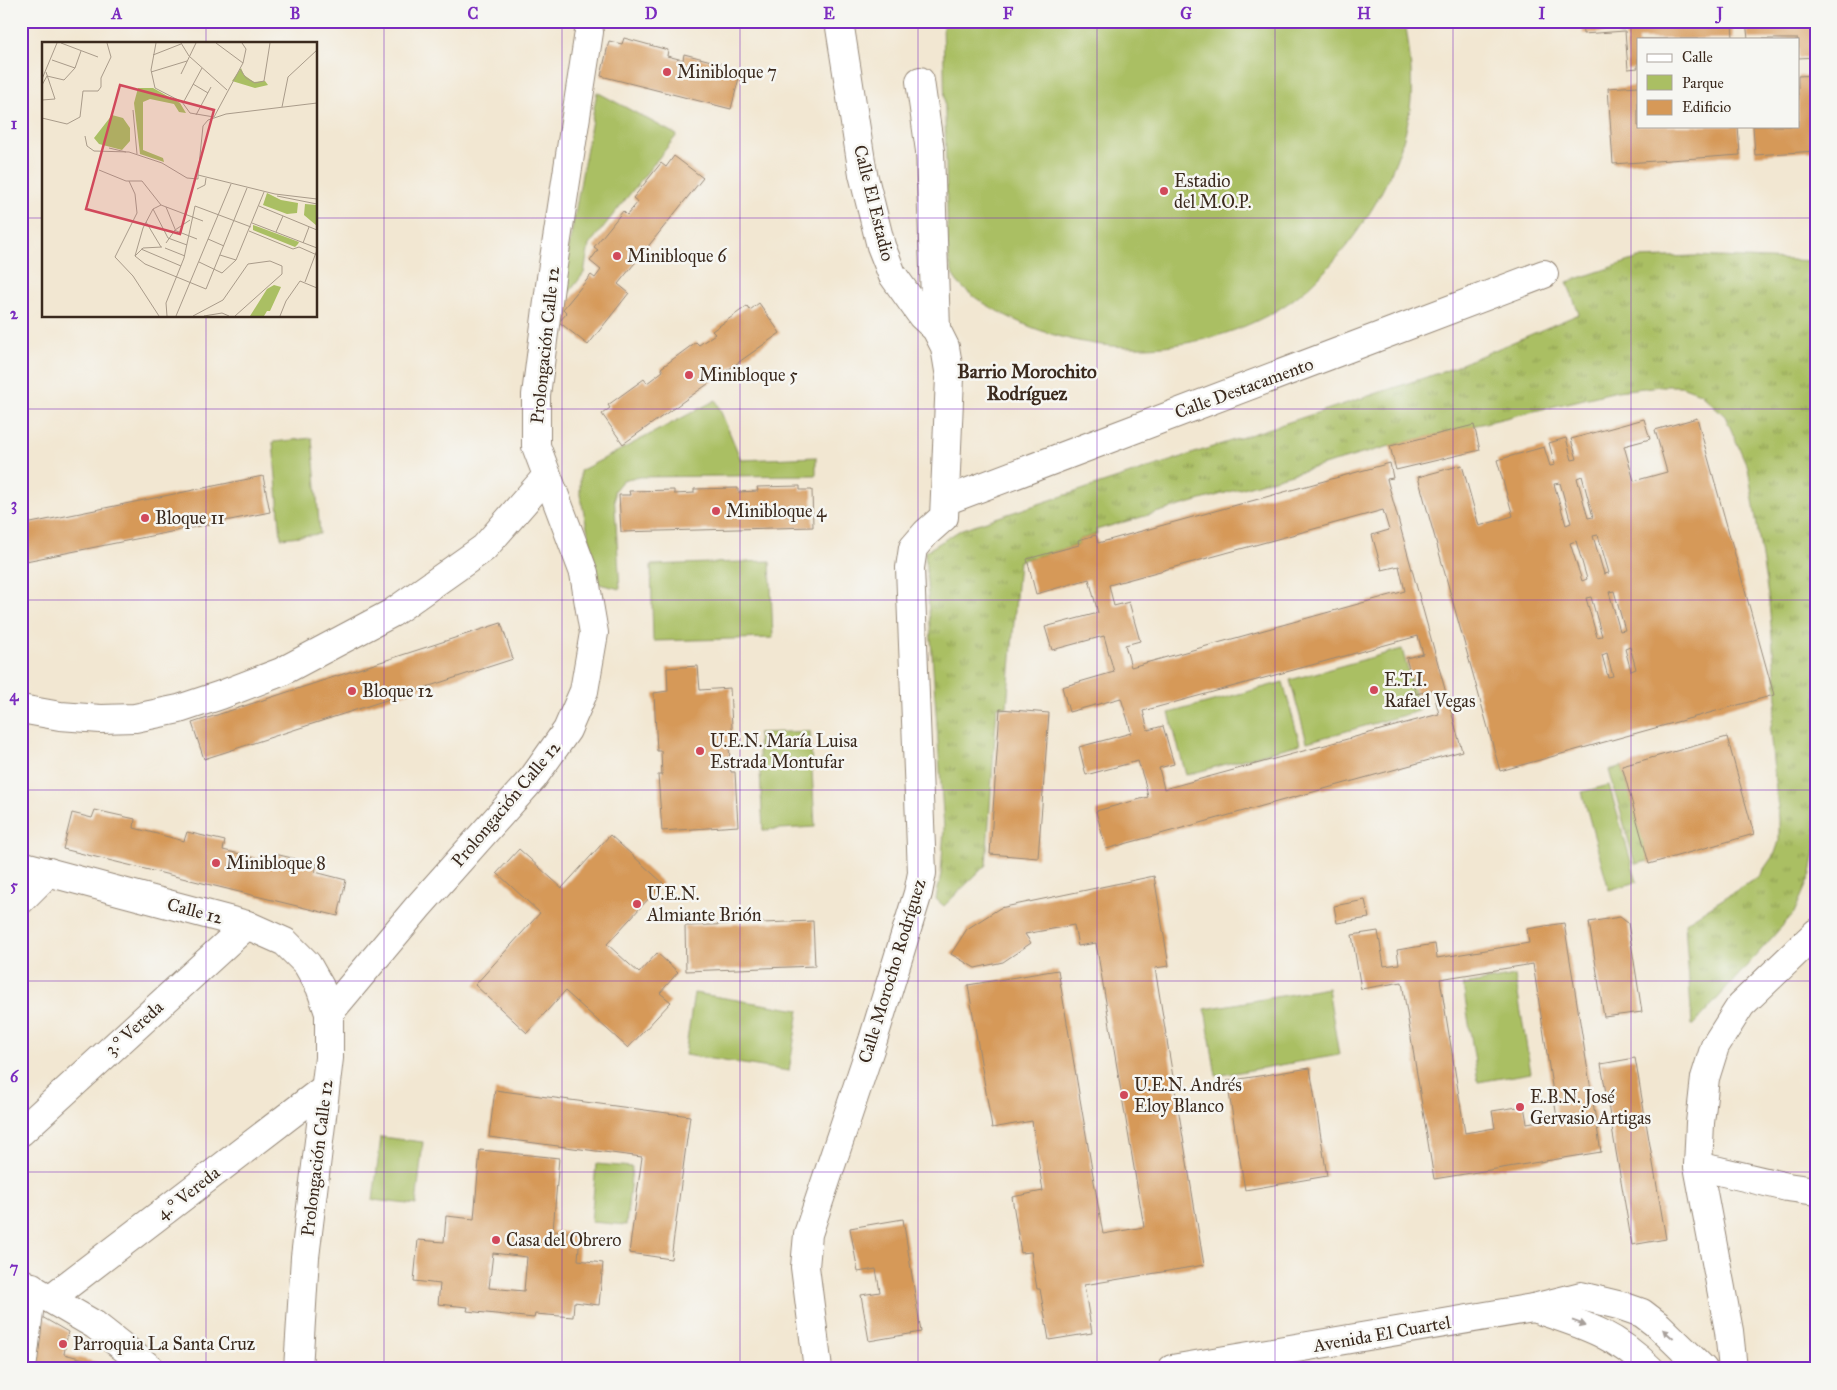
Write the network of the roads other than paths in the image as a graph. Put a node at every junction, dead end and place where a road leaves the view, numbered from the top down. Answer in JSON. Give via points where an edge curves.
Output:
{"nodes":[{"id":1,"x":838,"y":21,"type":"edge"},
{"id":2,"x":589,"y":32,"type":"dead end"},
{"id":3,"x":920,"y":80,"type":"dead end"},
{"id":4,"x":1544,"y":274,"type":"dead end"},
{"id":5,"x":936,"y":329,"type":"junction"},
{"id":6,"x":546,"y":477,"type":"junction"},
{"id":7,"x":944,"y":509,"type":"junction"},
{"id":8,"x":21,"y":709,"type":"edge"},
{"id":9,"x":21,"y":865,"type":"edge"},
{"id":10,"x":49,"y":872,"type":"junction"},
{"id":11,"x":21,"y":900,"type":"edge"},
{"id":12,"x":247,"y":925,"type":"junction"},
{"id":13,"x":1815,"y":935,"type":"edge"},
{"id":14,"x":328,"y":1013,"type":"junction"},
{"id":15,"x":325,"y":1088,"type":"junction"},
{"id":16,"x":21,"y":1132,"type":"edge"},
{"id":17,"x":1698,"y":1166,"type":"junction"},
{"id":18,"x":1816,"y":1190,"type":"edge"},
{"id":19,"x":35,"y":1289,"type":"edge"},
{"id":20,"x":1533,"y":1308,"type":"junction"},
{"id":21,"x":22,"y":1369,"type":"edge"},
{"id":22,"x":151,"y":1369,"type":"edge"},
{"id":23,"x":298,"y":1369,"type":"edge"},
{"id":24,"x":818,"y":1369,"type":"edge"},
{"id":25,"x":1172,"y":1369,"type":"edge"},
{"id":26,"x":1650,"y":1369,"type":"edge"},
{"id":27,"x":1703,"y":1369,"type":"edge"},
{"id":28,"x":1733,"y":1369,"type":"edge"}],
"edges":[{"from":1,"to":5,"type":"street","name":"Calle El Estadio","via":[[863,174],[881,246],[892,274],[922,316]]},
{"from":2,"to":6,"type":"street","name":"Prolongación Calle 12","via":[[536,395],[536,446]]},
{"from":3,"to":5,"type":"street","via":[[930,151]]},
{"from":4,"to":7,"type":"street","name":"Calle Destacamento"},
{"from":5,"to":7,"type":"street","name":"Calle El Estadio","via":[[945,348],[950,377]]},
{"from":6,"to":8,"type":"street","via":[[484,548],[392,613],[281,672],[179,709],[135,718],[60,716]]},
{"from":6,"to":14,"type":"street","name":"Prolongación Calle 12","via":[[584,573],[594,633],[584,691],[567,730],[533,778]]},
{"from":7,"to":24,"type":"street","name":"Calle Morocho Rodríguez","via":[[913,548],[910,568],[922,874],[873,1040],[808,1234],[804,1267]]},
{"from":9,"to":10,"type":"street","name":"Calle 12"},
{"from":10,"to":11,"type":"street"},
{"from":10,"to":12,"type":"street","name":"Calle 12"},
{"from":12,"to":14,"type":"street","name":"Calle 12","via":[[285,942],[307,964],[320,987]]},
{"from":12,"to":16,"type":"street","name":"3.° Vereda"},
{"from":13,"to":17,"type":"street","via":[[1742,1005],[1715,1046],[1706,1078]]},
{"from":14,"to":15,"type":"street","name":"Prolongación Calle 12","via":[[329,1058]]},
{"from":15,"to":19,"type":"street","name":"4.° Vereda"},
{"from":15,"to":23,"type":"street","name":"Prolongación Calle 12","via":[[305,1256]]},
{"from":17,"to":18,"type":"street","via":[[1787,1187]]},
{"from":17,"to":28,"type":"street","via":[[1729,1331]]},
{"from":19,"to":21,"type":"street"},
{"from":19,"to":22,"type":"street","via":[[95,1325]]},
{"from":20,"to":25,"type":"street","name":"Avenida El Cuartel"},
{"from":20,"to":26,"type":"street","name":"Avenida El Cuartel","one_way":true,"via":[[1602,1332],[1623,1344]]},
{"from":27,"to":20,"type":"street","name":"Avenida El Cuartel","one_way":true,"via":[[1642,1313],[1581,1296]]}]}
